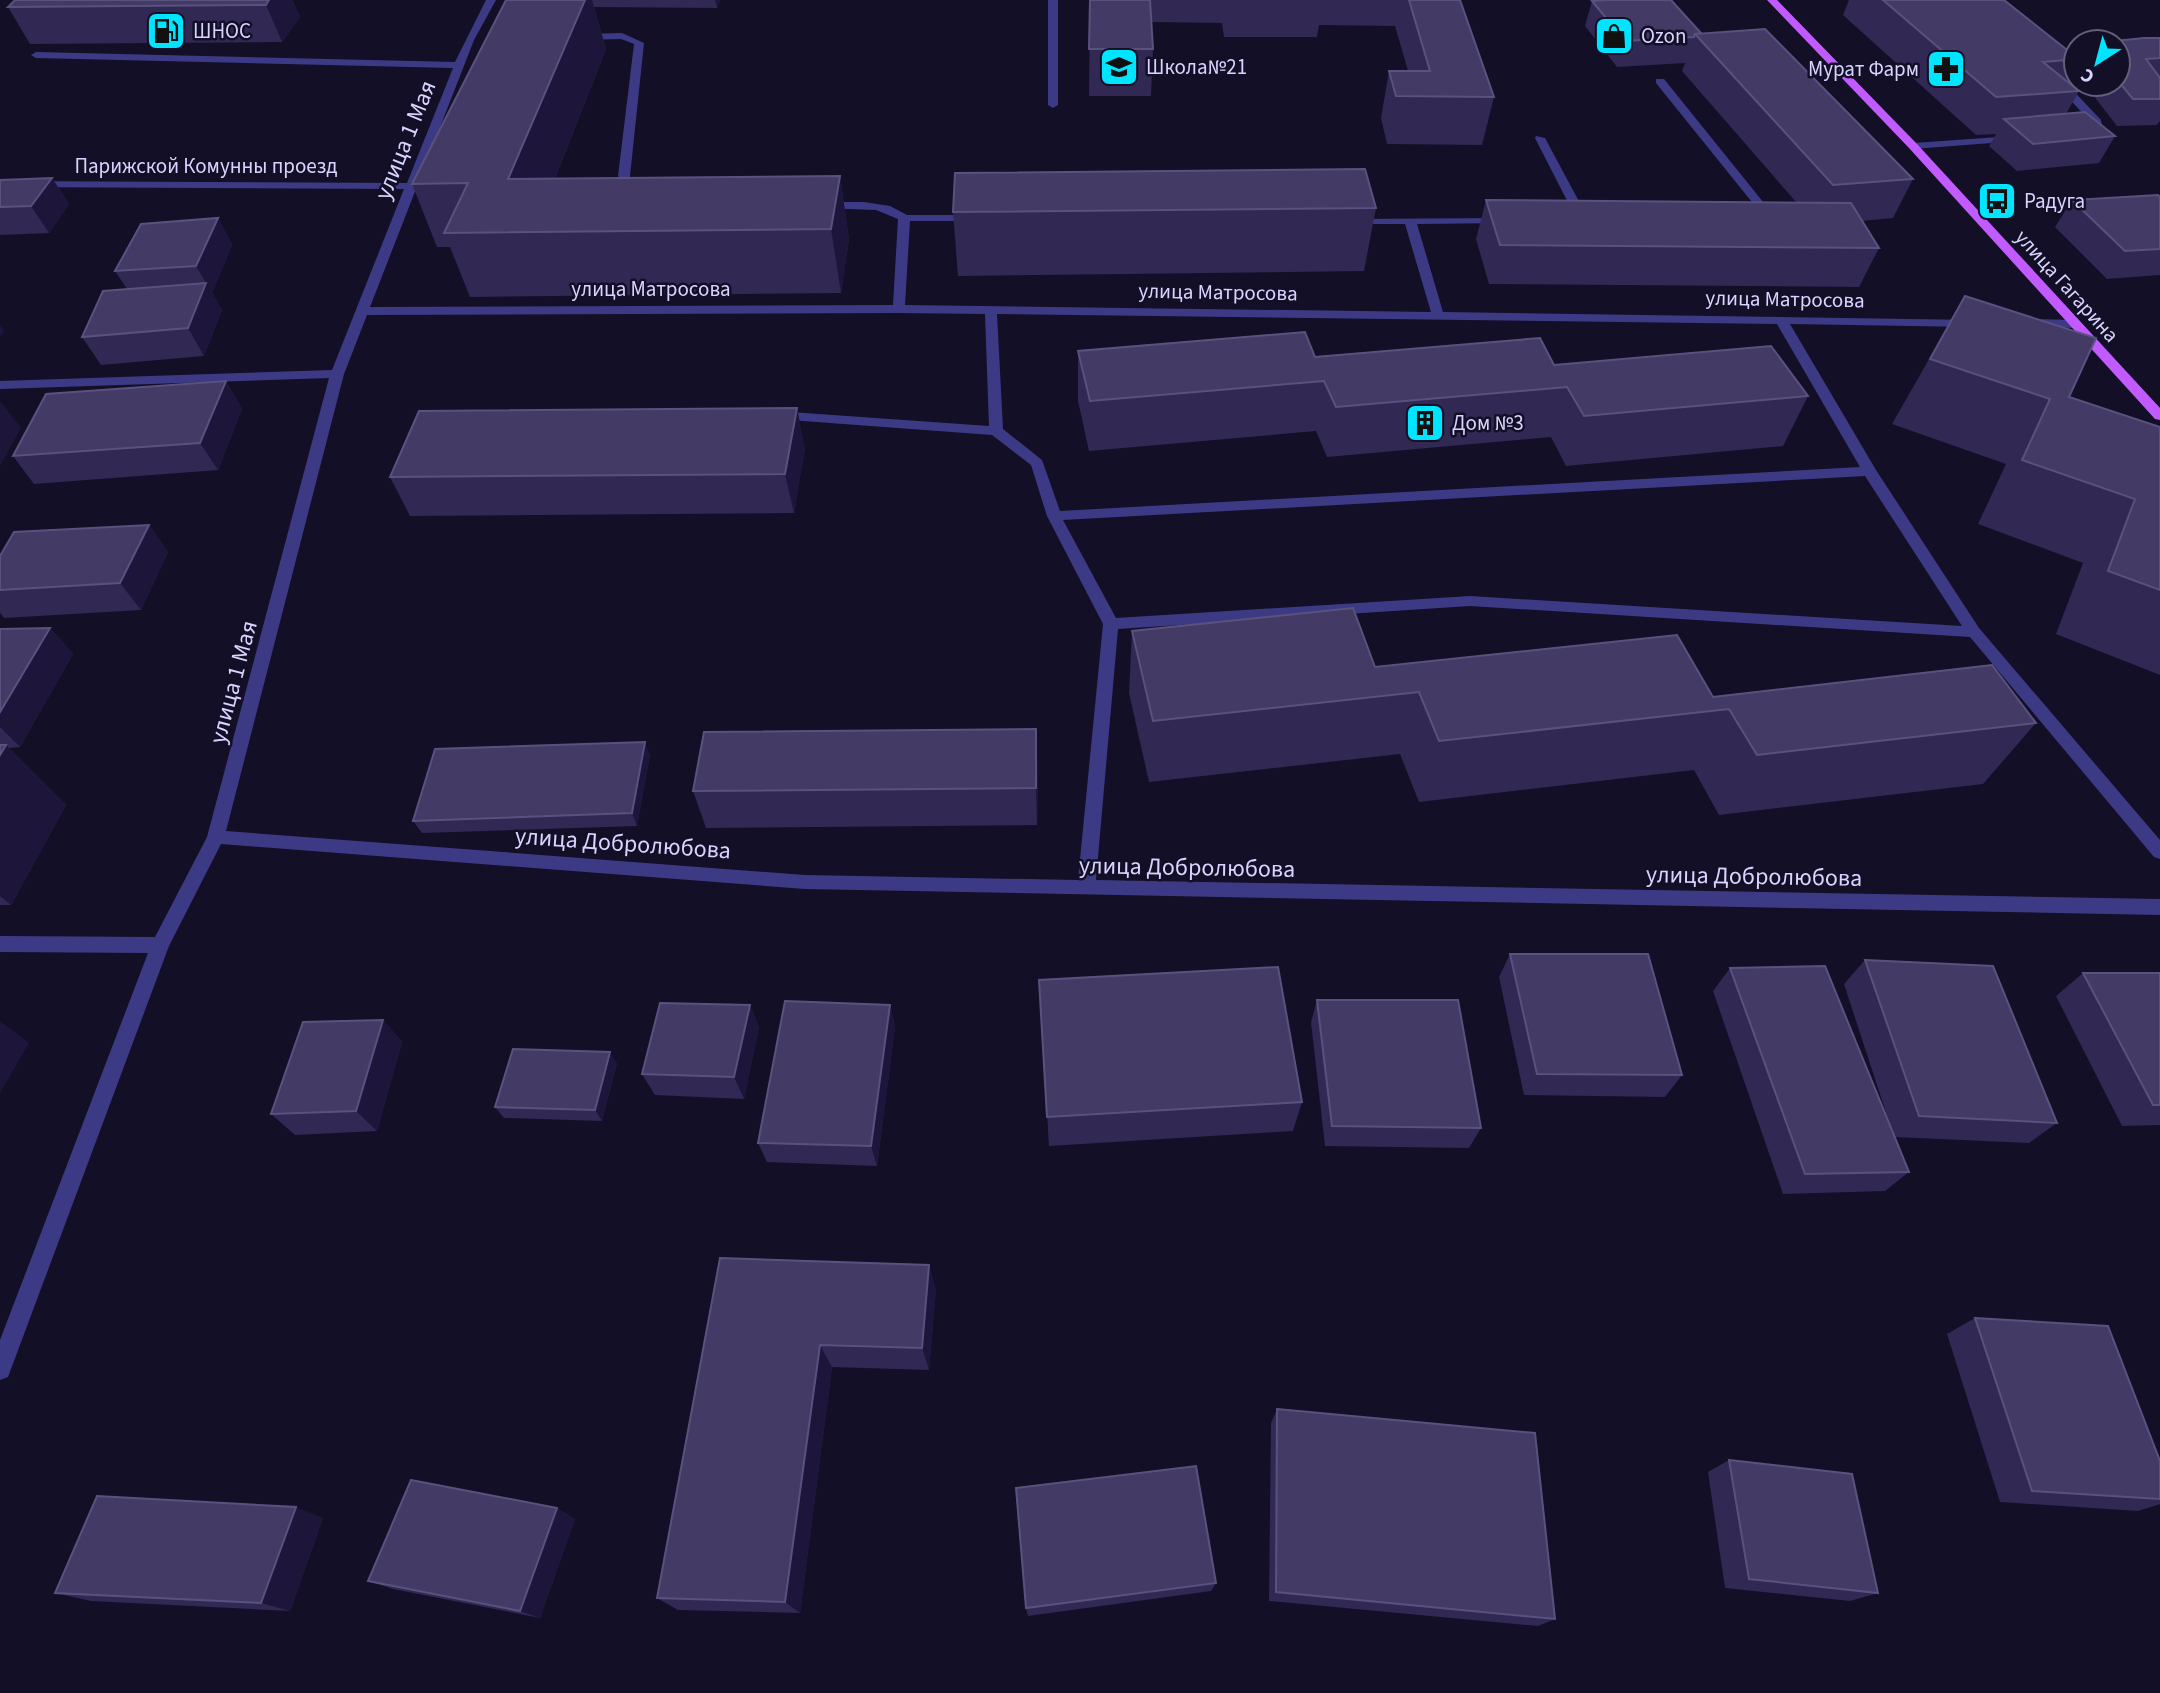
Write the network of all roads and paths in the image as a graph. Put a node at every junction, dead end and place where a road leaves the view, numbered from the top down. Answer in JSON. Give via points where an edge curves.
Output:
{"nodes":[{"id":1,"x":491,"y":0,"type":"edge"},
{"id":2,"x":1053,"y":0,"type":"edge"},
{"id":3,"x":1772,"y":0,"type":"edge"},
{"id":4,"x":566,"y":37,"type":"edge"},
{"id":5,"x":36,"y":55,"type":"dead end"},
{"id":6,"x":459,"y":65,"type":"junction"},
{"id":7,"x":2048,"y":69,"type":"edge"},
{"id":8,"x":1660,"y":81,"type":"dead end"},
{"id":9,"x":1053,"y":105,"type":"dead end"},
{"id":10,"x":2068,"y":134,"type":"edge"},
{"id":11,"x":1540,"y":138,"type":"dead end"},
{"id":12,"x":2029,"y":138,"type":"edge"},
{"id":13,"x":1913,"y":146,"type":"junction"},
{"id":14,"x":0,"y":184,"type":"edge"},
{"id":15,"x":411,"y":186,"type":"junction"},
{"id":16,"x":660,"y":198,"type":"edge"},
{"id":17,"x":811,"y":205,"type":"edge"},
{"id":18,"x":904,"y":218,"type":"junction"},
{"id":19,"x":986,"y":218,"type":"edge"},
{"id":20,"x":1341,"y":220,"type":"edge"},
{"id":21,"x":1410,"y":221,"type":"junction"},
{"id":22,"x":1517,"y":222,"type":"edge"},
{"id":23,"x":1571,"y":222,"type":"edge"},
{"id":24,"x":1584,"y":222,"type":"junction"},
{"id":25,"x":1598,"y":222,"type":"edge"},
{"id":26,"x":1761,"y":223,"type":"edge"},
{"id":27,"x":900,"y":309,"type":"junction"},
{"id":28,"x":990,"y":310,"type":"junction"},
{"id":29,"x":362,"y":311,"type":"junction"},
{"id":30,"x":1438,"y":316,"type":"junction"},
{"id":31,"x":1782,"y":320,"type":"junction"},
{"id":32,"x":1987,"y":323,"type":"edge"},
{"id":33,"x":2015,"y":323,"type":"edge"},
{"id":34,"x":2074,"y":324,"type":"junction"},
{"id":35,"x":337,"y":374,"type":"junction"},
{"id":36,"x":0,"y":386,"type":"edge"},
{"id":37,"x":759,"y":414,"type":"edge"},
{"id":38,"x":2159,"y":414,"type":"edge"},
{"id":39,"x":996,"y":431,"type":"junction"},
{"id":40,"x":1869,"y":471,"type":"junction"},
{"id":41,"x":1054,"y":516,"type":"junction"},
{"id":42,"x":1111,"y":624,"type":"junction"},
{"id":43,"x":1974,"y":632,"type":"junction"},
{"id":44,"x":216,"y":837,"type":"junction"},
{"id":45,"x":2160,"y":852,"type":"edge"},
{"id":46,"x":1086,"y":890,"type":"junction"},
{"id":47,"x":2160,"y":907,"type":"edge"},
{"id":48,"x":0,"y":944,"type":"edge"},
{"id":49,"x":160,"y":945,"type":"junction"},
{"id":50,"x":0,"y":1369,"type":"edge"}],
"edges":[{"from":1,"to":6,"type":"street","name":"улица 1 Мая","via":[[476,40]]},
{"from":2,"to":9,"type":"street"},
{"from":3,"to":13,"type":"main road","name":"улица Гагарина"},
{"from":4,"to":16,"type":"street","via":[[622,36],[639,43],[624,176],[634,191]]},
{"from":5,"to":6,"type":"street"},
{"from":6,"to":15,"type":"street","name":"улица 1 Мая"},
{"from":7,"to":10,"type":"street","via":[[2099,129]]},
{"from":8,"to":26,"type":"street","via":[[1775,223]]},
{"from":11,"to":24,"type":"street"},
{"from":12,"to":13,"type":"street"},
{"from":13,"to":34,"type":"main road","name":"улица Гагарина"},
{"from":14,"to":15,"type":"street","name":"Парижской Комунны проезд"},
{"from":15,"to":29,"type":"street","name":"улица 1 Мая"},
{"from":17,"to":18,"type":"street","via":[[896,210]]},
{"from":18,"to":19,"type":"street"},
{"from":18,"to":27,"type":"street"},
{"from":20,"to":21,"type":"street"},
{"from":21,"to":22,"type":"street"},
{"from":21,"to":30,"type":"street"},
{"from":23,"to":24,"type":"street"},
{"from":24,"to":25,"type":"street"},
{"from":27,"to":28,"type":"street","name":"улица Матросова"},
{"from":27,"to":29,"type":"street","name":"улица Матросова"},
{"from":28,"to":30,"type":"street","name":"улица Матросова"},
{"from":28,"to":39,"type":"street"},
{"from":29,"to":35,"type":"street","name":"улица 1 Мая"},
{"from":30,"to":31,"type":"street","name":"улица Матросова"},
{"from":31,"to":32,"type":"street","name":"улица Матросова"},
{"from":31,"to":40,"type":"street"},
{"from":33,"to":34,"type":"street"},
{"from":34,"to":38,"type":"main road","name":"улица Гагарина"},
{"from":35,"to":36,"type":"street"},
{"from":35,"to":44,"type":"street","name":"улица 1 Мая"},
{"from":37,"to":39,"type":"street"},
{"from":39,"to":41,"type":"street","via":[[1037,463]]},
{"from":40,"to":41,"type":"street"},
{"from":40,"to":43,"type":"street"},
{"from":41,"to":42,"type":"street"},
{"from":42,"to":43,"type":"street","via":[[1470,601]]},
{"from":42,"to":46,"type":"street"},
{"from":43,"to":45,"type":"street"},
{"from":44,"to":46,"type":"street","name":"улица Добролюбова","via":[[806,882]]},
{"from":44,"to":49,"type":"street","name":"улица 1 Мая"},
{"from":46,"to":47,"type":"street","name":"улица Добролюбова"},
{"from":48,"to":49,"type":"street"},
{"from":49,"to":50,"type":"street","name":"улица 1 Мая"}]}
